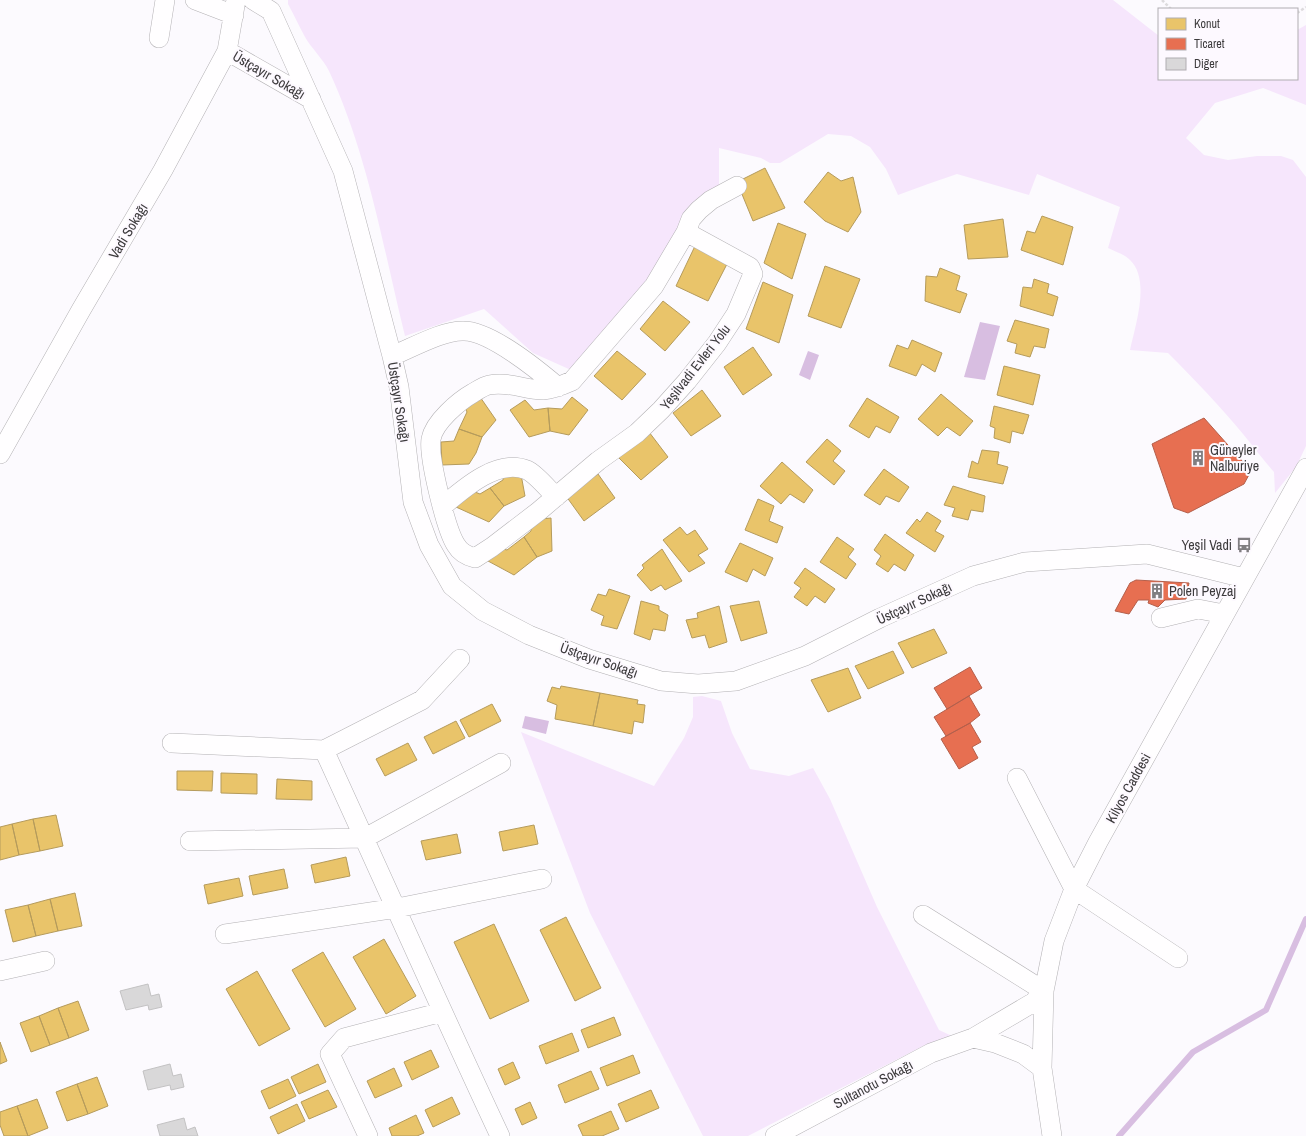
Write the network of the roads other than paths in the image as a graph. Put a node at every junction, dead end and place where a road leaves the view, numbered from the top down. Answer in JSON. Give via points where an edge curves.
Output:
{"nodes":[{"id":1,"x":165,"y":0,"type":"edge"},
{"id":2,"x":195,"y":0,"type":"edge"},
{"id":3,"x":253,"y":0,"type":"edge"},
{"id":4,"x":235,"y":8,"type":"edge"},
{"id":5,"x":159,"y":38,"type":"dead end"},
{"id":6,"x":227,"y":51,"type":"junction"},
{"id":7,"x":311,"y":99,"type":"junction"},
{"id":8,"x":737,"y":186,"type":"dead end"},
{"id":9,"x":686,"y":232,"type":"junction"},
{"id":10,"x":392,"y":356,"type":"junction"},
{"id":11,"x":558,"y":387,"type":"junction"},
{"id":12,"x":0,"y":454,"type":"edge"},
{"id":13,"x":1306,"y":468,"type":"edge"},
{"id":14,"x":556,"y":497,"type":"junction"},
{"id":15,"x":443,"y":506,"type":"junction"},
{"id":16,"x":1244,"y":578,"type":"junction"},
{"id":17,"x":1224,"y":614,"type":"junction"},
{"id":18,"x":1161,"y":618,"type":"dead end"},
{"id":19,"x":460,"y":659,"type":"dead end"},
{"id":20,"x":172,"y":743,"type":"dead end"},
{"id":21,"x":324,"y":750,"type":"junction"},
{"id":22,"x":501,"y":763,"type":"dead end"},
{"id":23,"x":1017,"y":778,"type":"dead end"},
{"id":24,"x":365,"y":838,"type":"junction"},
{"id":25,"x":190,"y":841,"type":"dead end"},
{"id":26,"x":542,"y":879,"type":"dead end"},
{"id":27,"x":1074,"y":889,"type":"junction"},
{"id":28,"x":397,"y":908,"type":"junction"},
{"id":29,"x":923,"y":915,"type":"dead end"},
{"id":30,"x":225,"y":934,"type":"dead end"},
{"id":31,"x":1178,"y":958,"type":"dead end"},
{"id":32,"x":45,"y":961,"type":"dead end"},
{"id":33,"x":0,"y":971,"type":"edge"},
{"id":34,"x":1044,"y":991,"type":"junction"},
{"id":35,"x":442,"y":1012,"type":"junction"},
{"id":36,"x":973,"y":1038,"type":"junction"},
{"id":37,"x":1042,"y":1068,"type":"junction"},
{"id":38,"x":368,"y":1136,"type":"edge"},
{"id":39,"x":500,"y":1136,"type":"edge"},
{"id":40,"x":775,"y":1136,"type":"edge"},
{"id":41,"x":1052,"y":1136,"type":"edge"}],
"edges":[{"from":1,"to":5,"type":"street"},
{"from":2,"to":4,"type":"street"},
{"from":3,"to":7,"type":"street","name":"Üstçayır Sokağı","via":[[271,11]]},
{"from":4,"to":6,"type":"street","name":"Vadi Sokağı"},
{"from":6,"to":7,"type":"street","name":"Üstçayır Sokağı"},
{"from":6,"to":12,"type":"street","name":"Vadi Sokağı","via":[[163,170]]},
{"from":7,"to":10,"type":"street","name":"Üstçayır Sokağı","via":[[343,171]]},
{"from":8,"to":9,"type":"street","name":"Yeşilvadi Evleri Yolu","via":[[711,200],[699,210],[691,219]]},
{"from":9,"to":11,"type":"street","name":"Yeşilvadi Evleri Yolu","via":[[650,292],[572,381]]},
{"from":9,"to":14,"type":"street","name":"Yeşilvadi Evleri Yolu","via":[[750,267],[753,274],[736,314],[717,343],[661,410],[637,433],[598,461]]},
{"from":10,"to":11,"type":"street","via":[[445,334],[464,331],[482,334],[532,365]]},
{"from":10,"to":16,"type":"street","name":"Üstçayır Sokağı","via":[[399,387],[413,502],[429,545],[452,586],[483,611],[529,635],[589,659],[661,681],[698,684],[736,681],[805,656],[880,618],[974,576],[1025,562],[1147,554]]},
{"from":11,"to":15,"type":"street","name":"Yeşilvadi Evleri Yolu","via":[[544,390],[505,384],[488,385],[456,405],[438,423],[431,438],[432,459]]},
{"from":13,"to":16,"type":"street","name":"Kilyos Caddesi"},
{"from":14,"to":15,"type":"street","via":[[528,470],[514,466],[494,470]]},
{"from":14,"to":15,"type":"street","name":"Yeşilvadi Evleri Yolu","via":[[475,558],[466,556],[456,545],[448,528]]},
{"from":16,"to":17,"type":"street","name":"Kilyos Caddesi"},
{"from":17,"to":18,"type":"street","via":[[1198,609]]},
{"from":17,"to":27,"type":"street","name":"Kilyos Caddesi"},
{"from":19,"to":21,"type":"street","via":[[422,700]]},
{"from":20,"to":21,"type":"street"},
{"from":21,"to":24,"type":"street"},
{"from":22,"to":24,"type":"street"},
{"from":23,"to":27,"type":"street"},
{"from":24,"to":25,"type":"street"},
{"from":24,"to":28,"type":"street"},
{"from":26,"to":28,"type":"street"},
{"from":27,"to":31,"type":"street"},
{"from":27,"to":34,"type":"street","name":"Kilyos Caddesi","via":[[1054,941]]},
{"from":28,"to":30,"type":"street"},
{"from":28,"to":35,"type":"street"},
{"from":29,"to":34,"type":"street"},
{"from":32,"to":33,"type":"street"},
{"from":34,"to":36,"type":"street","name":"Sultanotu Sokağı","via":[[1034,1002]]},
{"from":34,"to":37,"type":"street","name":"Kilyos Caddesi"},
{"from":35,"to":38,"type":"street","via":[[344,1038],[330,1054]]},
{"from":35,"to":39,"type":"street"},
{"from":36,"to":37,"type":"street","via":[[1023,1054]]},
{"from":36,"to":40,"type":"street","name":"Sultanotu Sokağı","via":[[931,1053]]},
{"from":37,"to":41,"type":"street","name":"Kilyos Caddesi"}]}
